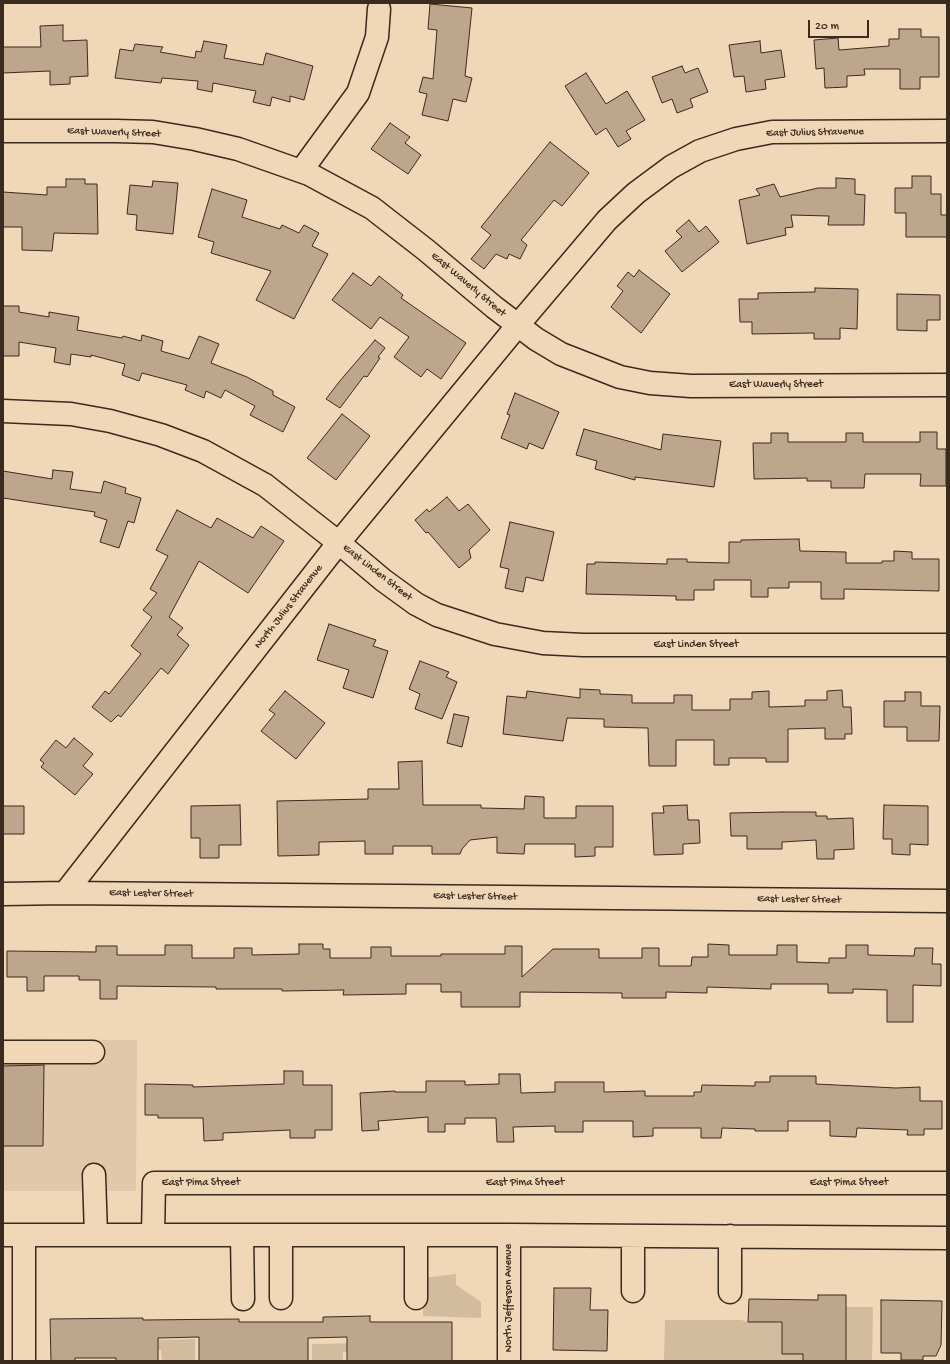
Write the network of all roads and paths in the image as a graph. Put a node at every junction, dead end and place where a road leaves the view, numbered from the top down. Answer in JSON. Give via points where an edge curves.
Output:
{"nodes":[{"id":1,"x":380,"y":9,"type":"dead end"},
{"id":2,"x":3,"y":131,"type":"edge"},
{"id":3,"x":947,"y":131,"type":"edge"},
{"id":4,"x":301,"y":171,"type":"junction"},
{"id":5,"x":518,"y":325,"type":"junction"},
{"id":6,"x":947,"y":385,"type":"edge"},
{"id":7,"x":3,"y":411,"type":"edge"},
{"id":8,"x":339,"y":543,"type":"junction"},
{"id":9,"x":947,"y":645,"type":"edge"},
{"id":10,"x":65,"y":893,"type":"junction"},
{"id":11,"x":3,"y":894,"type":"edge"},
{"id":12,"x":947,"y":901,"type":"edge"},
{"id":13,"x":3,"y":1052,"type":"edge"},
{"id":14,"x":93,"y":1052,"type":"dead end"},
{"id":15,"x":94,"y":1175,"type":"dead end"},
{"id":16,"x":947,"y":1183,"type":"edge"},
{"id":17,"x":13,"y":1235,"type":"edge"},
{"id":18,"x":96,"y":1235,"type":"junction"},
{"id":19,"x":153,"y":1235,"type":"junction"},
{"id":20,"x":242,"y":1235,"type":"junction"},
{"id":21,"x":281,"y":1235,"type":"junction"},
{"id":22,"x":416,"y":1235,"type":"junction"},
{"id":23,"x":509,"y":1235,"type":"junction"},
{"id":24,"x":633,"y":1236,"type":"junction"},
{"id":25,"x":730,"y":1236,"type":"junction"},
{"id":26,"x":947,"y":1238,"type":"edge"},
{"id":27,"x":633,"y":1291,"type":"dead end"},
{"id":28,"x":730,"y":1292,"type":"dead end"},
{"id":29,"x":243,"y":1298,"type":"dead end"},
{"id":30,"x":281,"y":1298,"type":"dead end"},
{"id":31,"x":416,"y":1298,"type":"dead end"},
{"id":32,"x":24,"y":1361,"type":"edge"},
{"id":33,"x":509,"y":1361,"type":"edge"}],
"edges":[{"from":1,"to":4,"type":"street","via":[[377,37],[358,93]]},
{"from":2,"to":4,"type":"street","name":"East Waverly Street","via":[[153,132],[238,149]]},
{"from":3,"to":5,"type":"street","name":"East Julius Stravenue","via":[[772,132],[736,138],[700,151],[671,167],[636,193],[607,220]]},
{"from":4,"to":5,"type":"street","name":"East Waverly Street","via":[[372,208]]},
{"from":5,"to":6,"type":"street","name":"East Waverly Street","via":[[561,354],[620,377],[650,383],[691,386]]},
{"from":5,"to":8,"type":"street","name":"North Julius Stravenue"},
{"from":7,"to":8,"type":"street","name":"East Linden Street","via":[[71,414],[110,421],[161,435],[203,451],[265,484]]},
{"from":8,"to":9,"type":"street","name":"East Linden Street","via":[[416,604],[437,615],[519,639],[583,645]]},
{"from":8,"to":10,"type":"street","name":"North Julius Stravenue"},
{"from":10,"to":11,"type":"street","name":"East Lester Street"},
{"from":10,"to":12,"type":"street","name":"East Lester Street"},
{"from":13,"to":14,"type":"street"},
{"from":15,"to":18,"type":"street"},
{"from":16,"to":19,"type":"street","name":"East Pima Street","via":[[154,1183]]},
{"from":17,"to":18,"type":"street"},
{"from":17,"to":32,"type":"street"},
{"from":18,"to":19,"type":"street"},
{"from":19,"to":20,"type":"street"},
{"from":20,"to":21,"type":"street"},
{"from":20,"to":29,"type":"street"},
{"from":21,"to":22,"type":"street"},
{"from":21,"to":30,"type":"street"},
{"from":22,"to":23,"type":"street"},
{"from":22,"to":31,"type":"street"},
{"from":23,"to":24,"type":"street"},
{"from":23,"to":33,"type":"street","name":"North Jefferson Avenue"},
{"from":24,"to":25,"type":"street"},
{"from":24,"to":27,"type":"street"},
{"from":25,"to":26,"type":"street"},
{"from":25,"to":28,"type":"street"}]}
